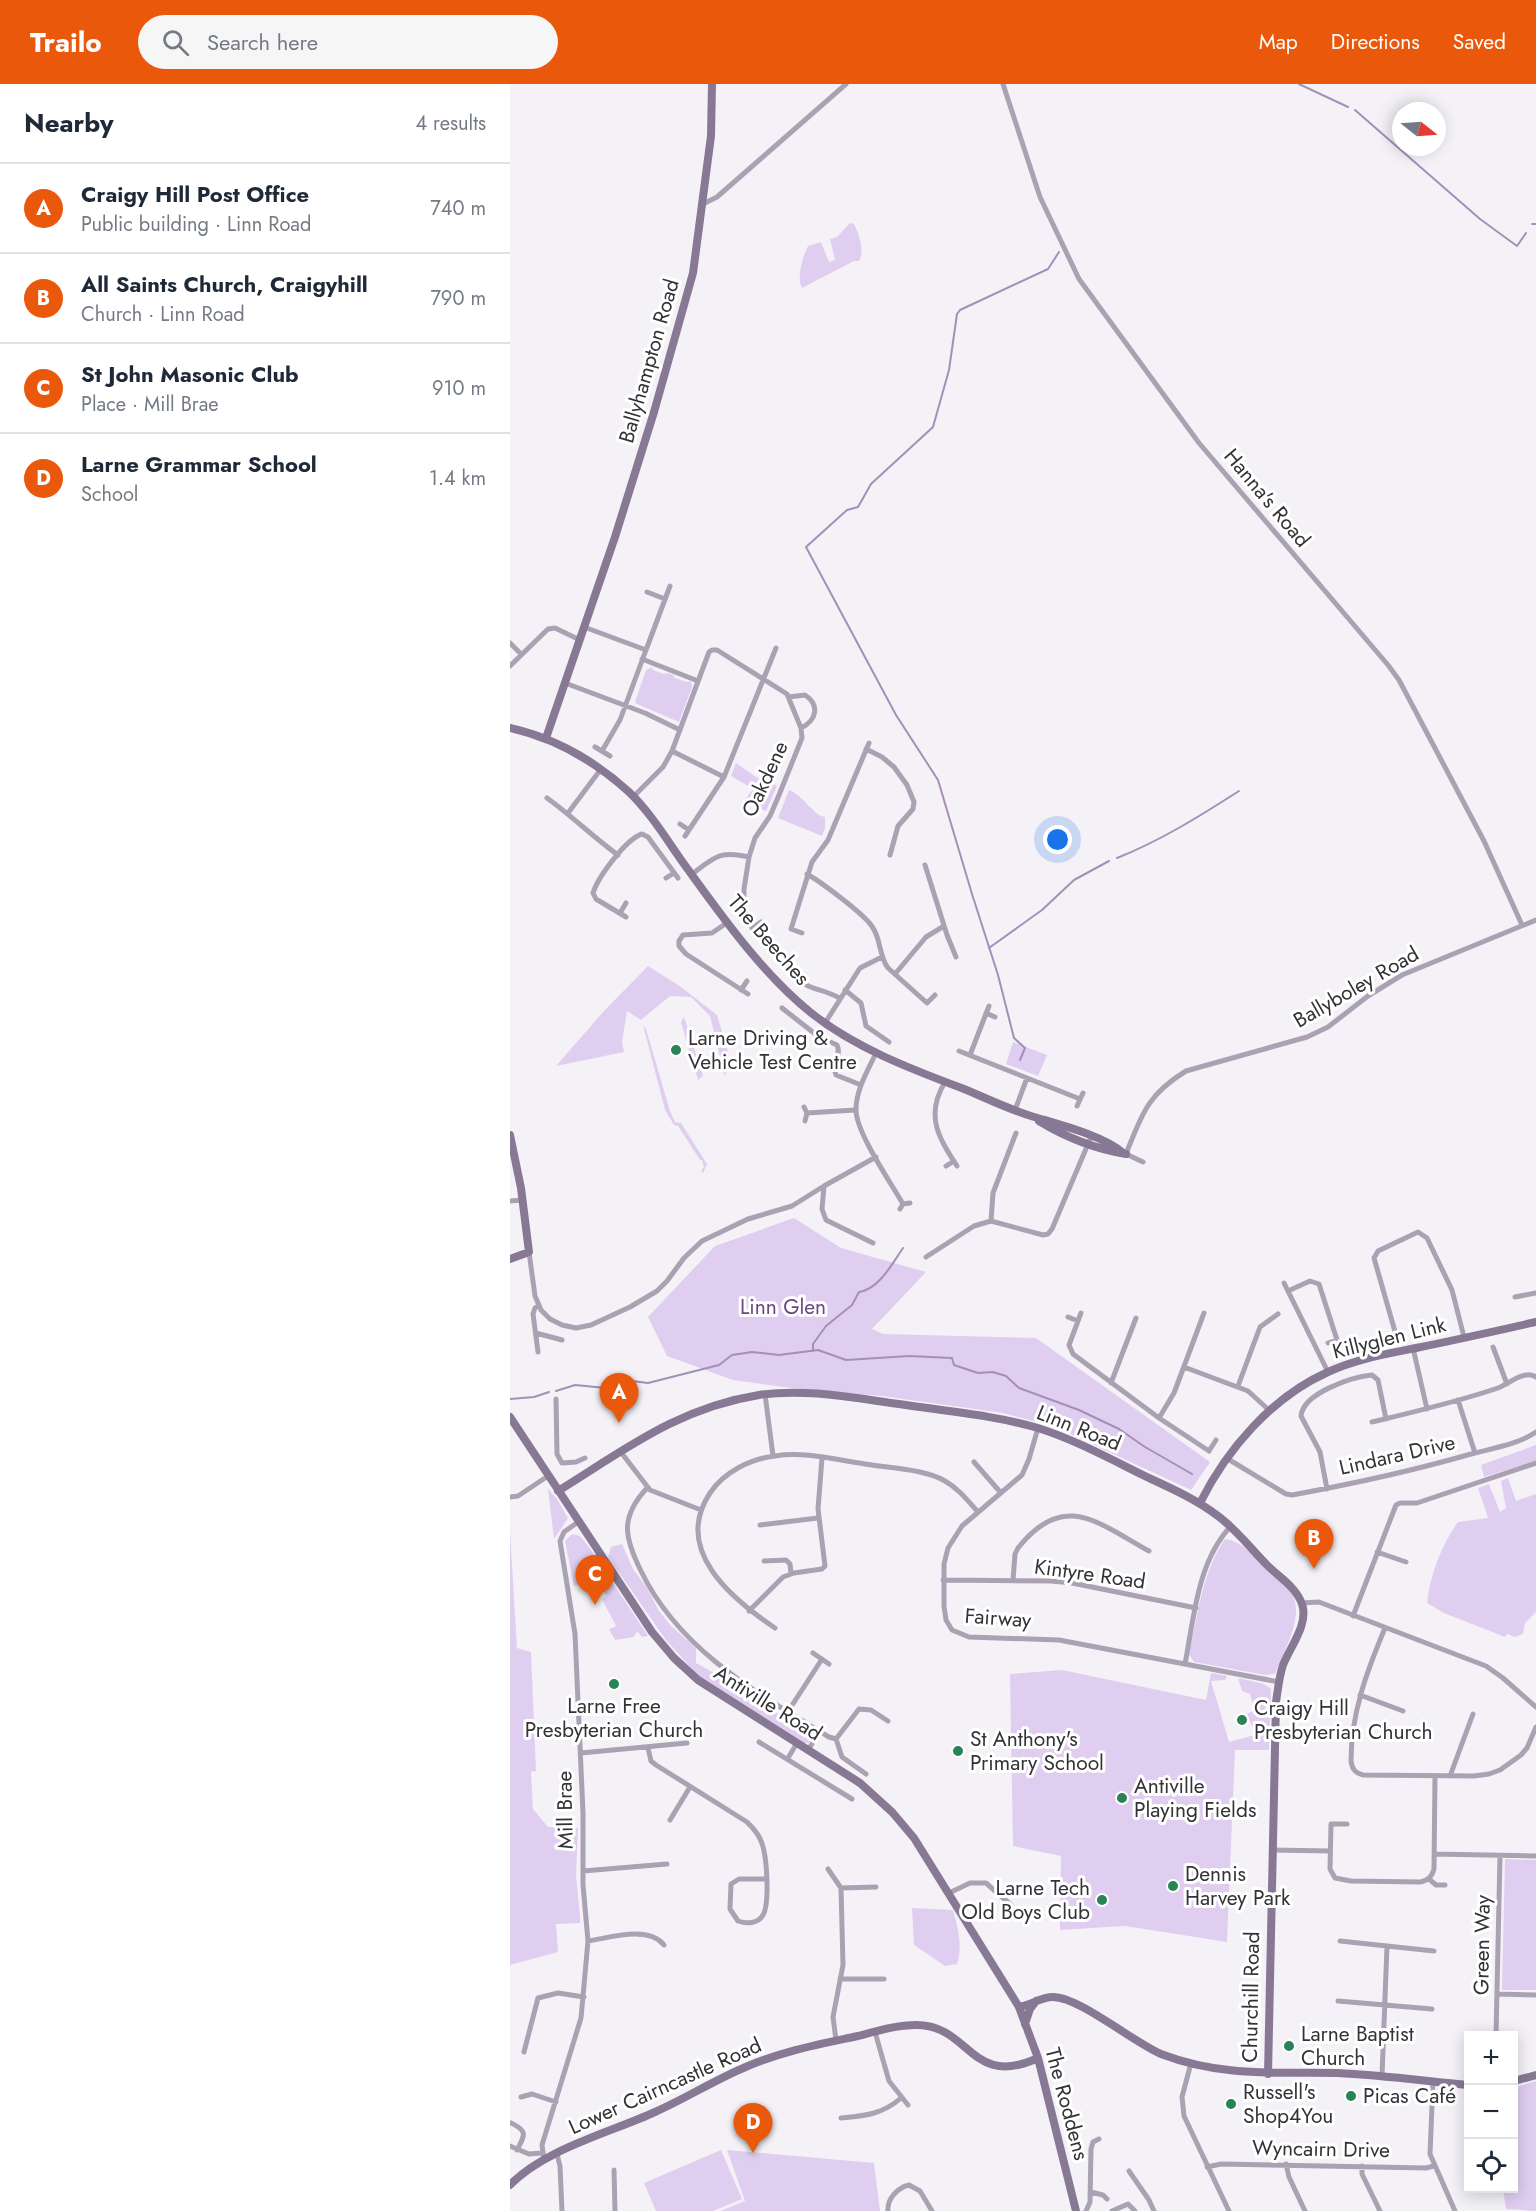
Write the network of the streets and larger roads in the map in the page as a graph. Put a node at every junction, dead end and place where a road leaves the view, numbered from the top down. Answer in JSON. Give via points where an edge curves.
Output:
{"nodes":[{"id":1,"x":712,"y":84,"type":"edge"},
{"id":2,"x":846,"y":84,"type":"edge"},
{"id":3,"x":1004,"y":84,"type":"edge"},
{"id":4,"x":701,"y":205,"type":"junction"},
{"id":5,"x":670,"y":586,"type":"dead end"},
{"id":6,"x":647,"y":592,"type":"dead end"},
{"id":7,"x":665,"y":599,"type":"junction"},
{"id":8,"x":584,"y":627,"type":"junction"},
{"id":9,"x":579,"y":640,"type":"junction"},
{"id":10,"x":510,"y":642,"type":"edge"},
{"id":11,"x":776,"y":648,"type":"dead end"},
{"id":12,"x":646,"y":650,"type":"junction"},
{"id":13,"x":521,"y":654,"type":"junction"},
{"id":14,"x":642,"y":659,"type":"junction"},
{"id":15,"x":510,"y":666,"type":"edge"},
{"id":16,"x":764,"y":679,"type":"junction"},
{"id":17,"x":698,"y":681,"type":"junction"},
{"id":18,"x":566,"y":683,"type":"junction"},
{"id":19,"x":789,"y":697,"type":"junction"},
{"id":20,"x":626,"y":706,"type":"junction"},
{"id":21,"x":510,"y":728,"type":"edge"},
{"id":22,"x":801,"y":728,"type":"junction"},
{"id":23,"x":680,"y":730,"type":"junction"},
{"id":24,"x":546,"y":738,"type":"junction"},
{"id":25,"x":595,"y":747,"type":"dead end"},
{"id":26,"x":602,"y":751,"type":"junction"},
{"id":27,"x":672,"y":751,"type":"junction"},
{"id":28,"x":610,"y":756,"type":"dead end"},
{"id":29,"x":601,"y":769,"type":"junction"},
{"id":30,"x":724,"y":777,"type":"junction"},
{"id":31,"x":633,"y":797,"type":"junction"},
{"id":32,"x":547,"y":798,"type":"dead end"},
{"id":33,"x":568,"y":813,"type":"junction"},
{"id":34,"x":680,"y":824,"type":"dead end"},
{"id":35,"x":689,"y":830,"type":"junction"},
{"id":36,"x":685,"y":836,"type":"dead end"},
{"id":37,"x":618,"y":855,"type":"junction"},
{"id":38,"x":890,"y":855,"type":"dead end"},
{"id":39,"x":749,"y":857,"type":"junction"},
{"id":40,"x":925,"y":865,"type":"dead end"},
{"id":41,"x":692,"y":874,"type":"junction"},
{"id":42,"x":807,"y":874,"type":"junction"},
{"id":43,"x":666,"y":878,"type":"dead end"},
{"id":44,"x":626,"y":903,"type":"dead end"},
{"id":45,"x":1536,"y":920,"type":"edge"},
{"id":46,"x":728,"y":922,"type":"junction"},
{"id":47,"x":761,"y":922,"type":"dead end"},
{"id":48,"x":1521,"y":925,"type":"junction"},
{"id":49,"x":944,"y":926,"type":"junction"},
{"id":50,"x":802,"y":933,"type":"dead end"},
{"id":51,"x":882,"y":957,"type":"junction"},
{"id":52,"x":956,"y":957,"type":"dead end"},
{"id":53,"x":790,"y":968,"type":"dead end"},
{"id":54,"x":895,"y":974,"type":"junction"},
{"id":55,"x":747,"y":981,"type":"dead end"},
{"id":56,"x":741,"y":990,"type":"junction"},
{"id":57,"x":845,"y":990,"type":"junction"},
{"id":58,"x":748,"y":994,"type":"dead end"},
{"id":59,"x":935,"y":995,"type":"dead end"},
{"id":60,"x":839,"y":998,"type":"junction"},
{"id":61,"x":988,"y":1006,"type":"dead end"},
{"id":62,"x":782,"y":1008,"type":"dead end"},
{"id":63,"x":986,"y":1013,"type":"junction"},
{"id":64,"x":995,"y":1017,"type":"dead end"},
{"id":65,"x":825,"y":1023,"type":"junction"},
{"id":66,"x":888,"y":1030,"type":"dead end"},
{"id":67,"x":959,"y":1051,"type":"dead end"},
{"id":68,"x":876,"y":1053,"type":"junction"},
{"id":69,"x":970,"y":1055,"type":"junction"},
{"id":70,"x":1028,"y":1078,"type":"junction"},
{"id":71,"x":945,"y":1082,"type":"junction"},
{"id":72,"x":861,"y":1085,"type":"junction"},
{"id":73,"x":1083,"y":1093,"type":"dead end"},
{"id":74,"x":1080,"y":1100,"type":"junction"},
{"id":75,"x":1077,"y":1106,"type":"dead end"},
{"id":76,"x":855,"y":1110,"type":"junction"},
{"id":77,"x":1015,"y":1110,"type":"junction"},
{"id":78,"x":1134,"y":1114,"type":"dead end"},
{"id":79,"x":1141,"y":1117,"type":"junction"},
{"id":80,"x":805,"y":1121,"type":"dead end"},
{"id":81,"x":1016,"y":1133,"type":"dead end"},
{"id":82,"x":510,"y":1135,"type":"edge"},
{"id":83,"x":1090,"y":1140,"type":"junction"},
{"id":84,"x":1125,"y":1154,"type":"junction"},
{"id":85,"x":876,"y":1157,"type":"junction"},
{"id":86,"x":1143,"y":1162,"type":"dead end"},
{"id":87,"x":946,"y":1166,"type":"dead end"},
{"id":88,"x":824,"y":1186,"type":"junction"},
{"id":89,"x":522,"y":1200,"type":"junction"},
{"id":90,"x":510,"y":1201,"type":"edge"},
{"id":91,"x":905,"y":1206,"type":"dead end"},
{"id":92,"x":991,"y":1221,"type":"junction"},
{"id":93,"x":873,"y":1243,"type":"dead end"},
{"id":94,"x":529,"y":1252,"type":"junction"},
{"id":95,"x":926,"y":1257,"type":"dead end"},
{"id":96,"x":510,"y":1259,"type":"edge"},
{"id":97,"x":1284,"y":1283,"type":"dead end"},
{"id":98,"x":1288,"y":1290,"type":"junction"},
{"id":99,"x":1536,"y":1293,"type":"edge"},
{"id":100,"x":1515,"y":1297,"type":"dead end"},
{"id":101,"x":538,"y":1305,"type":"junction"},
{"id":102,"x":1081,"y":1313,"type":"dead end"},
{"id":103,"x":1204,"y":1313,"type":"dead end"},
{"id":104,"x":1278,"y":1314,"type":"dead end"},
{"id":105,"x":1068,"y":1317,"type":"dead end"},
{"id":106,"x":1136,"y":1318,"type":"dead end"},
{"id":107,"x":1078,"y":1321,"type":"junction"},
{"id":108,"x":1536,"y":1322,"type":"edge"},
{"id":109,"x":536,"y":1333,"type":"junction"},
{"id":110,"x":1396,"y":1335,"type":"dead end"},
{"id":111,"x":1464,"y":1337,"type":"junction"},
{"id":112,"x":562,"y":1340,"type":"dead end"},
{"id":113,"x":1328,"y":1343,"type":"dead end"},
{"id":114,"x":1493,"y":1347,"type":"dead end"},
{"id":115,"x":1413,"y":1348,"type":"junction"},
{"id":116,"x":538,"y":1352,"type":"dead end"},
{"id":117,"x":1184,"y":1367,"type":"junction"},
{"id":118,"x":1328,"y":1372,"type":"junction"},
{"id":119,"x":1536,"y":1377,"type":"edge"},
{"id":120,"x":1112,"y":1383,"type":"junction"},
{"id":121,"x":1507,"y":1384,"type":"junction"},
{"id":122,"x":1238,"y":1386,"type":"junction"},
{"id":123,"x":765,"y":1395,"type":"junction"},
{"id":124,"x":556,"y":1399,"type":"dead end"},
{"id":125,"x":1458,"y":1400,"type":"junction"},
{"id":126,"x":1427,"y":1409,"type":"junction"},
{"id":127,"x":1270,"y":1411,"type":"junction"},
{"id":128,"x":510,"y":1417,"type":"edge"},
{"id":129,"x":1159,"y":1418,"type":"junction"},
{"id":130,"x":1386,"y":1419,"type":"junction"},
{"id":131,"x":1372,"y":1422,"type":"dead end"},
{"id":132,"x":1038,"y":1428,"type":"junction"},
{"id":133,"x":1536,"y":1432,"type":"edge"},
{"id":134,"x":1216,"y":1440,"type":"dead end"},
{"id":135,"x":620,"y":1451,"type":"junction"},
{"id":136,"x":1474,"y":1454,"type":"junction"},
{"id":137,"x":773,"y":1456,"type":"junction"},
{"id":138,"x":585,"y":1458,"type":"dead end"},
{"id":139,"x":822,"y":1458,"type":"junction"},
{"id":140,"x":1228,"y":1459,"type":"junction"},
{"id":141,"x":576,"y":1462,"type":"junction"},
{"id":142,"x":974,"y":1462,"type":"dead end"},
{"id":143,"x":1536,"y":1463,"type":"edge"},
{"id":144,"x":583,"y":1474,"type":"junction"},
{"id":145,"x":548,"y":1476,"type":"junction"},
{"id":146,"x":647,"y":1488,"type":"junction"},
{"id":147,"x":1327,"y":1489,"type":"junction"},
{"id":148,"x":558,"y":1491,"type":"junction"},
{"id":149,"x":1001,"y":1493,"type":"junction"},
{"id":150,"x":510,"y":1497,"type":"edge"},
{"id":151,"x":1200,"y":1503,"type":"junction"},
{"id":152,"x":701,"y":1510,"type":"junction"},
{"id":153,"x":978,"y":1512,"type":"junction"},
{"id":154,"x":818,"y":1518,"type":"junction"},
{"id":155,"x":578,"y":1522,"type":"junction"},
{"id":156,"x":760,"y":1525,"type":"dead end"},
{"id":157,"x":1231,"y":1526,"type":"junction"},
{"id":158,"x":1149,"y":1551,"type":"dead end"},
{"id":159,"x":1377,"y":1552,"type":"junction"},
{"id":160,"x":764,"y":1561,"type":"dead end"},
{"id":161,"x":1406,"y":1562,"type":"dead end"},
{"id":162,"x":791,"y":1573,"type":"junction"},
{"id":163,"x":943,"y":1580,"type":"junction"},
{"id":164,"x":1013,"y":1580,"type":"junction"},
{"id":165,"x":1302,"y":1603,"type":"junction"},
{"id":166,"x":1196,"y":1608,"type":"junction"},
{"id":167,"x":749,"y":1611,"type":"junction"},
{"id":168,"x":1353,"y":1616,"type":"junction"},
{"id":169,"x":774,"y":1628,"type":"dead end"},
{"id":170,"x":1385,"y":1628,"type":"junction"},
{"id":171,"x":813,"y":1653,"type":"dead end"},
{"id":172,"x":822,"y":1659,"type":"junction"},
{"id":173,"x":829,"y":1664,"type":"dead end"},
{"id":174,"x":1185,"y":1664,"type":"junction"},
{"id":175,"x":1279,"y":1682,"type":"junction"},
{"id":176,"x":1360,"y":1695,"type":"junction"},
{"id":177,"x":1536,"y":1707,"type":"edge"},
{"id":178,"x":789,"y":1710,"type":"junction"},
{"id":179,"x":1402,"y":1711,"type":"dead end"},
{"id":180,"x":1473,"y":1714,"type":"dead end"},
{"id":181,"x":888,"y":1721,"type":"dead end"},
{"id":182,"x":1536,"y":1728,"type":"edge"},
{"id":183,"x":820,"y":1731,"type":"junction"},
{"id":184,"x":1275,"y":1736,"type":"junction"},
{"id":185,"x":1352,"y":1738,"type":"junction"},
{"id":186,"x":836,"y":1739,"type":"junction"},
{"id":187,"x":759,"y":1742,"type":"dead end"},
{"id":188,"x":687,"y":1743,"type":"dead end"},
{"id":189,"x":797,"y":1743,"type":"junction"},
{"id":190,"x":648,"y":1748,"type":"junction"},
{"id":191,"x":808,"y":1750,"type":"junction"},
{"id":192,"x":580,"y":1753,"type":"junction"},
{"id":193,"x":788,"y":1758,"type":"junction"},
{"id":194,"x":866,"y":1774,"type":"dead end"},
{"id":195,"x":1435,"y":1776,"type":"junction"},
{"id":196,"x":1450,"y":1776,"type":"junction"},
{"id":197,"x":690,"y":1787,"type":"junction"},
{"id":198,"x":852,"y":1798,"type":"dead end"},
{"id":199,"x":670,"y":1820,"type":"dead end"},
{"id":200,"x":1347,"y":1824,"type":"dead end"},
{"id":201,"x":1272,"y":1850,"type":"junction"},
{"id":202,"x":1330,"y":1851,"type":"junction"},
{"id":203,"x":1434,"y":1854,"type":"junction"},
{"id":204,"x":1500,"y":1856,"type":"junction"},
{"id":205,"x":1536,"y":1856,"type":"edge"},
{"id":206,"x":667,"y":1864,"type":"dead end"},
{"id":207,"x":828,"y":1869,"type":"dead end"},
{"id":208,"x":582,"y":1871,"type":"junction"},
{"id":209,"x":766,"y":1879,"type":"junction"},
{"id":210,"x":1429,"y":1879,"type":"junction"},
{"id":211,"x":1445,"y":1885,"type":"dead end"},
{"id":212,"x":876,"y":1887,"type":"dead end"},
{"id":213,"x":841,"y":1888,"type":"junction"},
{"id":214,"x":949,"y":1893,"type":"junction"},
{"id":215,"x":1011,"y":1905,"type":"dead end"},
{"id":216,"x":588,"y":1941,"type":"junction"},
{"id":217,"x":1340,"y":1941,"type":"dead end"},
{"id":218,"x":664,"y":1945,"type":"dead end"},
{"id":219,"x":1387,"y":1946,"type":"junction"},
{"id":220,"x":1434,"y":1951,"type":"dead end"},
{"id":221,"x":840,"y":1979,"type":"junction"},
{"id":222,"x":884,"y":1979,"type":"dead end"},
{"id":223,"x":1497,"y":1994,"type":"junction"},
{"id":224,"x":1536,"y":1995,"type":"edge"},
{"id":225,"x":584,"y":1996,"type":"junction"},
{"id":226,"x":1037,"y":2000,"type":"junction"},
{"id":227,"x":1338,"y":2001,"type":"dead end"},
{"id":228,"x":1385,"y":2005,"type":"junction"},
{"id":229,"x":1019,"y":2007,"type":"junction"},
{"id":230,"x":1432,"y":2008,"type":"dead end"},
{"id":231,"x":1025,"y":2024,"type":"junction"},
{"id":232,"x":1496,"y":2031,"type":"edge"},
{"id":233,"x":875,"y":2032,"type":"junction"},
{"id":234,"x":836,"y":2040,"type":"junction"},
{"id":235,"x":524,"y":2052,"type":"dead end"},
{"id":236,"x":1038,"y":2058,"type":"junction"},
{"id":237,"x":1191,"y":2063,"type":"junction"},
{"id":238,"x":1268,"y":2074,"type":"junction"},
{"id":239,"x":1536,"y":2075,"type":"edge"},
{"id":240,"x":1382,"y":2076,"type":"junction"},
{"id":241,"x":1518,"y":2080,"type":"edge"},
{"id":242,"x":1433,"y":2082,"type":"junction"},
{"id":243,"x":1464,"y":2085,"type":"edge"},
{"id":244,"x":521,"y":2097,"type":"dead end"},
{"id":245,"x":901,"y":2098,"type":"junction"},
{"id":246,"x":556,"y":2102,"type":"junction"},
{"id":247,"x":908,"y":2105,"type":"dead end"},
{"id":248,"x":841,"y":2118,"type":"dead end"},
{"id":249,"x":511,"y":2123,"type":"edge"},
{"id":250,"x":1098,"y":2139,"type":"dead end"},
{"id":251,"x":510,"y":2146,"type":"edge"},
{"id":252,"x":518,"y":2150,"type":"junction"},
{"id":253,"x":557,"y":2154,"type":"junction"},
{"id":254,"x":543,"y":2156,"type":"junction"},
{"id":255,"x":1286,"y":2164,"type":"junction"},
{"id":256,"x":1362,"y":2166,"type":"junction"},
{"id":257,"x":1434,"y":2166,"type":"junction"},
{"id":258,"x":1207,"y":2167,"type":"junction"},
{"id":259,"x":1139,"y":2168,"type":"dead end"},
{"id":260,"x":614,"y":2170,"type":"dead end"},
{"id":261,"x":510,"y":2185,"type":"edge"},
{"id":262,"x":1091,"y":2192,"type":"junction"},
{"id":263,"x":1107,"y":2199,"type":"dead end"},
{"id":264,"x":562,"y":2211,"type":"edge"},
{"id":265,"x":615,"y":2211,"type":"edge"},
{"id":266,"x":888,"y":2211,"type":"edge"},
{"id":267,"x":932,"y":2211,"type":"edge"},
{"id":268,"x":1076,"y":2211,"type":"edge"},
{"id":269,"x":1086,"y":2211,"type":"edge"},
{"id":270,"x":1112,"y":2211,"type":"edge"},
{"id":271,"x":1136,"y":2211,"type":"edge"},
{"id":272,"x":1154,"y":2211,"type":"edge"},
{"id":273,"x":1229,"y":2211,"type":"edge"},
{"id":274,"x":1305,"y":2211,"type":"edge"},
{"id":275,"x":1380,"y":2211,"type":"edge"},
{"id":276,"x":1455,"y":2211,"type":"edge"}],
"edges":[{"from":1,"to":4,"type":"street","name":"Ballyhampton Road","via":[[711,136]]},
{"from":2,"to":4,"type":"street","via":[[717,197]]},
{"from":3,"to":48,"type":"street","name":"Hanna's Road","via":[[1040,197],[1079,279],[1199,443],[1399,680],[1484,841]]},
{"from":4,"to":8,"type":"street","name":"Ballyhampton Road","via":[[693,273],[671,355]]},
{"from":5,"to":7,"type":"street"},
{"from":6,"to":7,"type":"street"},
{"from":7,"to":12,"type":"street"},
{"from":8,"to":9,"type":"street","name":"Ballyhampton Road"},
{"from":8,"to":12,"type":"street"},
{"from":9,"to":13,"type":"street","via":[[548,628]]},
{"from":9,"to":18,"type":"street","name":"Ballyhampton Road"},
{"from":10,"to":13,"type":"street"},
{"from":11,"to":16,"type":"street"},
{"from":12,"to":14,"type":"street"},
{"from":13,"to":15,"type":"street"},
{"from":14,"to":17,"type":"street"},
{"from":14,"to":20,"type":"street"},
{"from":16,"to":17,"type":"street","via":[[712,650]]},
{"from":16,"to":19,"type":"street"},
{"from":16,"to":30,"type":"street"},
{"from":17,"to":23,"type":"street"},
{"from":18,"to":20,"type":"street"},
{"from":18,"to":24,"type":"street","name":"Ballyhampton Road"},
{"from":19,"to":22,"type":"street","name":"Oakdene"},
{"from":19,"to":22,"type":"street","via":[[805,694],[814,705],[813,720]]},
{"from":20,"to":23,"type":"street"},
{"from":20,"to":26,"type":"street"},
{"from":21,"to":24,"type":"street","name":"The Beeches"},
{"from":22,"to":39,"type":"street","name":"Oakdene","via":[[792,764]]},
{"from":23,"to":27,"type":"street"},
{"from":24,"to":29,"type":"street","name":"The Beeches"},
{"from":25,"to":26,"type":"street"},
{"from":26,"to":28,"type":"street"},
{"from":27,"to":30,"type":"street"},
{"from":27,"to":31,"type":"street","via":[[663,767]]},
{"from":29,"to":31,"type":"street","name":"The Beeches"},
{"from":29,"to":33,"type":"street"},
{"from":30,"to":35,"type":"street"},
{"from":31,"to":41,"type":"street","name":"The Beeches"},
{"from":32,"to":33,"type":"street"},
{"from":33,"to":37,"type":"street"},
{"from":34,"to":35,"type":"street"},
{"from":35,"to":36,"type":"street"},
{"from":37,"to":43,"type":"street","via":[[643,834],[676,875]]},
{"from":37,"to":44,"type":"street","via":[[593,895],[623,915]]},
{"from":38,"to":42,"type":"street","name":"The Beeches","via":[[898,826],[913,809],[914,802],[894,767],[867,746],[828,840]]},
{"from":39,"to":41,"type":"street","via":[[722,854]]},
{"from":39,"to":47,"type":"street","name":"Oakdene","via":[[744,889],[746,920],[754,931]]},
{"from":40,"to":49,"type":"street"},
{"from":41,"to":46,"type":"street","name":"The Beeches"},
{"from":42,"to":50,"type":"street","name":"The Beeches","via":[[791,929]]},
{"from":42,"to":51,"type":"street","via":[[872,925]]},
{"from":45,"to":48,"type":"street","name":"Ballyboley Road"},
{"from":46,"to":56,"type":"street","via":[[712,933],[683,935],[679,946]]},
{"from":46,"to":65,"type":"street","name":"The Beeches","via":[[772,976]]},
{"from":48,"to":79,"type":"street","name":"Ballyboley Road","via":[[1402,975],[1328,1027],[1307,1037],[1186,1071],[1158,1092]]},
{"from":49,"to":52,"type":"street"},
{"from":49,"to":54,"type":"street","via":[[926,937]]},
{"from":51,"to":54,"type":"street"},
{"from":51,"to":57,"type":"street","via":[[860,968]]},
{"from":53,"to":60,"type":"street","name":"The Beeches","via":[[811,989]]},
{"from":54,"to":59,"type":"street","via":[[927,1003]]},
{"from":55,"to":56,"type":"street"},
{"from":56,"to":58,"type":"street"},
{"from":57,"to":60,"type":"street"},
{"from":57,"to":66,"type":"street","via":[[861,1003],[866,1026],[886,1040]]},
{"from":60,"to":65,"type":"street"},
{"from":61,"to":63,"type":"street"},
{"from":62,"to":72,"type":"street","via":[[819,1037],[837,1045],[836,1075]]},
{"from":63,"to":64,"type":"street"},
{"from":63,"to":69,"type":"street"},
{"from":65,"to":68,"type":"street","name":"The Beeches"},
{"from":67,"to":69,"type":"street"},
{"from":68,"to":71,"type":"street","name":"The Beeches"},
{"from":68,"to":72,"type":"street"},
{"from":69,"to":70,"type":"street"},
{"from":70,"to":74,"type":"street"},
{"from":70,"to":77,"type":"street"},
{"from":71,"to":77,"type":"street","name":"The Beeches"},
{"from":71,"to":87,"type":"street","via":[[934,1107],[934,1122],[956,1164]]},
{"from":72,"to":76,"type":"street"},
{"from":73,"to":74,"type":"street"},
{"from":74,"to":75,"type":"street"},
{"from":76,"to":80,"type":"street","via":[[805,1110]]},
{"from":76,"to":85,"type":"street"},
{"from":77,"to":83,"type":"street","name":"The Beeches","via":[[1051,1129]]},
{"from":78,"to":79,"type":"street"},
{"from":79,"to":84,"type":"street","name":"Ballyboley Road"},
{"from":81,"to":92,"type":"street","via":[[993,1193]]},
{"from":82,"to":89,"type":"street"},
{"from":83,"to":84,"type":"street","name":"The Beeches","via":[[1114,1154]]},
{"from":83,"to":92,"type":"street","via":[[1048,1234]]},
{"from":84,"to":86,"type":"street"},
{"from":85,"to":88,"type":"street"},
{"from":85,"to":91,"type":"street"},
{"from":88,"to":93,"type":"street","via":[[822,1209],[826,1220]]},
{"from":88,"to":101,"type":"street","via":[[792,1206],[748,1219],[702,1241],[657,1291],[591,1325],[562,1325],[550,1319]]},
{"from":89,"to":90,"type":"street"},
{"from":89,"to":94,"type":"street"},
{"from":92,"to":95,"type":"street","via":[[974,1226]]},
{"from":94,"to":96,"type":"street"},
{"from":94,"to":101,"type":"street"},
{"from":97,"to":98,"type":"street"},
{"from":98,"to":113,"type":"street","via":[[1310,1281],[1319,1284],[1338,1343]]},
{"from":98,"to":118,"type":"street"},
{"from":99,"to":100,"type":"street"},
{"from":101,"to":109,"type":"street","via":[[533,1314]]},
{"from":102,"to":107,"type":"street"},
{"from":103,"to":117,"type":"street"},
{"from":104,"to":122,"type":"street","via":[[1260,1327]]},
{"from":105,"to":107,"type":"street"},
{"from":106,"to":120,"type":"street"},
{"from":107,"to":120,"type":"street","via":[[1070,1350]]},
{"from":108,"to":111,"type":"street","name":"Killyglen Link"},
{"from":109,"to":112,"type":"street"},
{"from":109,"to":116,"type":"street"},
{"from":110,"to":111,"type":"street","via":[[1374,1258],[1379,1251],[1419,1232],[1427,1238],[1452,1290]]},
{"from":111,"to":115,"type":"street","name":"Killyglen Link"},
{"from":114,"to":121,"type":"street"},
{"from":115,"to":118,"type":"street","name":"Killyglen Link","via":[[1362,1359]]},
{"from":115,"to":126,"type":"street","name":"Lindara Drive"},
{"from":117,"to":122,"type":"street"},
{"from":117,"to":129,"type":"street"},
{"from":118,"to":127,"type":"street","name":"Killyglen Link","via":[[1298,1388]]},
{"from":119,"to":121,"type":"street","name":"Lindara Drive","via":[[1527,1374]]},
{"from":120,"to":129,"type":"street"},
{"from":121,"to":125,"type":"street","name":"Lindara Drive"},
{"from":122,"to":127,"type":"street"},
{"from":123,"to":132,"type":"street","name":"Linn Road","via":[[852,1397]]},
{"from":123,"to":135,"type":"street","name":"Linn Road","via":[[690,1413]]},
{"from":123,"to":137,"type":"street"},
{"from":124,"to":141,"type":"street","via":[[557,1454],[562,1463]]},
{"from":125,"to":126,"type":"street","name":"Lindara Drive"},
{"from":125,"to":136,"type":"street","name":"Lindara Drive"},
{"from":126,"to":130,"type":"street","name":"Lindara Drive"},
{"from":127,"to":140,"type":"street","name":"Killyglen Link"},
{"from":128,"to":145,"type":"street","name":"Antiville Road"},
{"from":129,"to":134,"type":"street","via":[[1209,1451]]},
{"from":130,"to":131,"type":"street","name":"Lindara Drive"},
{"from":130,"to":147,"type":"street","name":"Lindara Drive","via":[[1378,1380],[1371,1375],[1330,1388],[1306,1405],[1301,1415],[1320,1452]]},
{"from":132,"to":149,"type":"street","name":"Fairway","via":[[1024,1471]]},
{"from":132,"to":151,"type":"street","name":"Linn Road","via":[[1095,1451]]},
{"from":133,"to":136,"type":"street","name":"Lindara Drive","via":[[1523,1440]]},
{"from":135,"to":144,"type":"street","name":"Linn Road"},
{"from":135,"to":146,"type":"street"},
{"from":136,"to":147,"type":"street","name":"Lindara Drive"},
{"from":137,"to":139,"type":"street"},
{"from":137,"to":152,"type":"street","via":[[746,1464],[723,1478]]},
{"from":138,"to":141,"type":"street"},
{"from":139,"to":153,"type":"street","via":[[939,1478],[960,1492]]},
{"from":139,"to":154,"type":"street"},
{"from":140,"to":147,"type":"street","name":"Lindara Drive","via":[[1288,1495]]},
{"from":140,"to":151,"type":"street","name":"Killyglen Link"},
{"from":141,"to":144,"type":"street"},
{"from":142,"to":149,"type":"street"},
{"from":143,"to":159,"type":"street","via":[[1417,1503],[1395,1505]]},
{"from":144,"to":148,"type":"street","name":"Linn Road"},
{"from":145,"to":148,"type":"street","name":"Antiville Road"},
{"from":145,"to":150,"type":"street"},
{"from":146,"to":152,"type":"street"},
{"from":146,"to":178,"type":"street","via":[[631,1509],[627,1530],[636,1562],[656,1598],[702,1651]]},
{"from":148,"to":155,"type":"street","name":"Antiville Road"},
{"from":149,"to":153,"type":"street","name":"Fairway"},
{"from":151,"to":157,"type":"street","name":"Linn Road"},
{"from":152,"to":167,"type":"street","via":[[699,1539],[706,1561],[719,1581]]},
{"from":153,"to":163,"type":"street","name":"Fairway","via":[[951,1542]]},
{"from":154,"to":156,"type":"street"},
{"from":154,"to":162,"type":"street","via":[[825,1566]]},
{"from":155,"to":189,"type":"street","name":"Antiville Road","via":[[674,1658],[714,1692]]},
{"from":155,"to":192,"type":"street","name":"Mill Brae","via":[[564,1532],[560,1541],[575,1634]]},
{"from":157,"to":165,"type":"street","name":"Linn Road"},
{"from":157,"to":166,"type":"street","via":[[1206,1565]]},
{"from":158,"to":164,"type":"street","via":[[1093,1520],[1063,1515],[1049,1520],[1018,1548]]},
{"from":159,"to":161,"type":"street"},
{"from":159,"to":168,"type":"street"},
{"from":160,"to":162,"type":"street","via":[[786,1561]]},
{"from":162,"to":167,"type":"street"},
{"from":163,"to":164,"type":"street","name":"Kintyre Road"},
{"from":163,"to":174,"type":"street","name":"Fairway","via":[[946,1620],[961,1635],[1052,1639]]},
{"from":164,"to":166,"type":"street","name":"Kintyre Road","via":[[1072,1583]]},
{"from":165,"to":168,"type":"street","via":[[1320,1602]]},
{"from":165,"to":175,"type":"street","name":"Churchill Road","via":[[1302,1622]]},
{"from":166,"to":174,"type":"street"},
{"from":167,"to":169,"type":"street"},
{"from":168,"to":170,"type":"street"},
{"from":170,"to":176,"type":"street"},
{"from":170,"to":177,"type":"street","via":[[1486,1666]]},
{"from":171,"to":172,"type":"street"},
{"from":172,"to":173,"type":"street"},
{"from":172,"to":178,"type":"street"},
{"from":174,"to":175,"type":"street","name":"Fairway"},
{"from":175,"to":184,"type":"street","name":"Churchill Road"},
{"from":176,"to":179,"type":"street"},
{"from":176,"to":185,"type":"street"},
{"from":178,"to":183,"type":"street"},
{"from":180,"to":196,"type":"street"},
{"from":181,"to":186,"type":"street","via":[[869,1709],[857,1710]]},
{"from":182,"to":196,"type":"street","via":[[1523,1753],[1500,1770],[1483,1776]]},
{"from":183,"to":186,"type":"street"},
{"from":183,"to":191,"type":"street"},
{"from":184,"to":185,"type":"street"},
{"from":184,"to":201,"type":"street","name":"Churchill Road"},
{"from":185,"to":195,"type":"street","via":[[1352,1764],[1358,1773]]},
{"from":186,"to":194,"type":"street","via":[[842,1757]]},
{"from":187,"to":193,"type":"street"},
{"from":188,"to":190,"type":"street"},
{"from":189,"to":191,"type":"street","name":"Antiville Road"},
{"from":189,"to":193,"type":"street"},
{"from":190,"to":192,"type":"street"},
{"from":190,"to":197,"type":"street","via":[[651,1761]]},
{"from":191,"to":214,"type":"street","name":"Antiville Road","via":[[860,1783],[892,1812],[914,1838]]},
{"from":192,"to":208,"type":"street","name":"Mill Brae"},
{"from":193,"to":198,"type":"street"},
{"from":195,"to":196,"type":"street"},
{"from":195,"to":203,"type":"street"},
{"from":197,"to":199,"type":"street"},
{"from":197,"to":209,"type":"street","via":[[756,1830],[765,1852]]},
{"from":200,"to":202,"type":"street","via":[[1331,1824]]},
{"from":201,"to":202,"type":"street"},
{"from":201,"to":238,"type":"street","name":"Churchill Road"},
{"from":202,"to":210,"type":"street","via":[[1331,1871],[1340,1880]]},
{"from":203,"to":204,"type":"street"},
{"from":203,"to":210,"type":"street","via":[[1434,1870]]},
{"from":204,"to":205,"type":"street"},
{"from":204,"to":223,"type":"street","name":"Green Way"},
{"from":206,"to":208,"type":"street"},
{"from":207,"to":213,"type":"street"},
{"from":208,"to":216,"type":"street","name":"Mill Brae"},
{"from":209,"to":209,"type":"street","via":[[762,1916],[750,1923],[738,1921],[730,1910],[731,1884],[739,1879]]},
{"from":210,"to":211,"type":"street","via":[[1436,1885]]},
{"from":212,"to":213,"type":"street"},
{"from":213,"to":221,"type":"street"},
{"from":214,"to":215,"type":"street","via":[[970,1883],[986,1883]]},
{"from":214,"to":229,"type":"street","name":"Antiville Road"},
{"from":216,"to":218,"type":"street","via":[[642,1935],[656,1938]]},
{"from":216,"to":225,"type":"street","name":"Mill Brae"},
{"from":217,"to":219,"type":"street"},
{"from":219,"to":220,"type":"street"},
{"from":219,"to":228,"type":"street"},
{"from":221,"to":222,"type":"street"},
{"from":221,"to":234,"type":"street","via":[[833,2017]]},
{"from":223,"to":224,"type":"street"},
{"from":223,"to":232,"type":"street","name":"Green Way"},
{"from":225,"to":235,"type":"street","via":[[558,1993],[538,1998]]},
{"from":225,"to":246,"type":"street","name":"Mill Brae"},
{"from":226,"to":229,"type":"street"},
{"from":226,"to":231,"type":"street"},
{"from":226,"to":237,"type":"street","via":[[1066,1999],[1145,2046]]},
{"from":227,"to":228,"type":"street"},
{"from":228,"to":230,"type":"street"},
{"from":228,"to":240,"type":"street"},
{"from":229,"to":231,"type":"street","name":"The Roddens"},
{"from":231,"to":236,"type":"street","name":"The Roddens"},
{"from":233,"to":234,"type":"street","name":"Lower Cairncastle Road"},
{"from":233,"to":236,"type":"street","name":"Lower Cairncastle Road","via":[[908,2025],[935,2028],[953,2036],[978,2059],[994,2066],[1013,2066]]},
{"from":233,"to":245,"type":"street","via":[[888,2079]]},
{"from":234,"to":253,"type":"street","name":"Lower Cairncastle Road","via":[[751,2065]]},
{"from":236,"to":268,"type":"street","name":"The Roddens"},
{"from":237,"to":238,"type":"street"},
{"from":237,"to":258,"type":"street","via":[[1183,2111]]},
{"from":238,"to":240,"type":"street"},
{"from":239,"to":241,"type":"street"},
{"from":240,"to":242,"type":"street"},
{"from":242,"to":243,"type":"street"},
{"from":242,"to":257,"type":"street","via":[[1429,2148]]},
{"from":244,"to":246,"type":"street","via":[[532,2094]]},
{"from":245,"to":247,"type":"street"},
{"from":245,"to":248,"type":"street","via":[[880,2112]]},
{"from":246,"to":254,"type":"street","name":"Mill Brae","via":[[545,2134]]},
{"from":249,"to":252,"type":"street","via":[[524,2132]]},
{"from":250,"to":262,"type":"street","via":[[1091,2150]]},
{"from":251,"to":252,"type":"street"},
{"from":252,"to":254,"type":"street"},
{"from":253,"to":254,"type":"street","name":"Lower Cairncastle Road"},
{"from":253,"to":264,"type":"street"},
{"from":254,"to":261,"type":"street","name":"Lower Cairncastle Road"},
{"from":255,"to":256,"type":"street","name":"Wyncairn Drive"},
{"from":255,"to":258,"type":"street","name":"Wyncairn Drive"},
{"from":255,"to":274,"type":"street"},
{"from":256,"to":257,"type":"street","name":"Wyncairn Drive"},
{"from":256,"to":275,"type":"street"},
{"from":257,"to":276,"type":"street"},
{"from":258,"to":273,"type":"street"},
{"from":259,"to":272,"type":"street","via":[[1130,2172]]},
{"from":260,"to":265,"type":"street"},
{"from":262,"to":263,"type":"street"},
{"from":262,"to":269,"type":"street"},
{"from":266,"to":267,"type":"street","via":[[891,2198],[909,2185],[920,2192]]},
{"from":270,"to":271,"type":"street","via":[[1128,2204]]}]}
